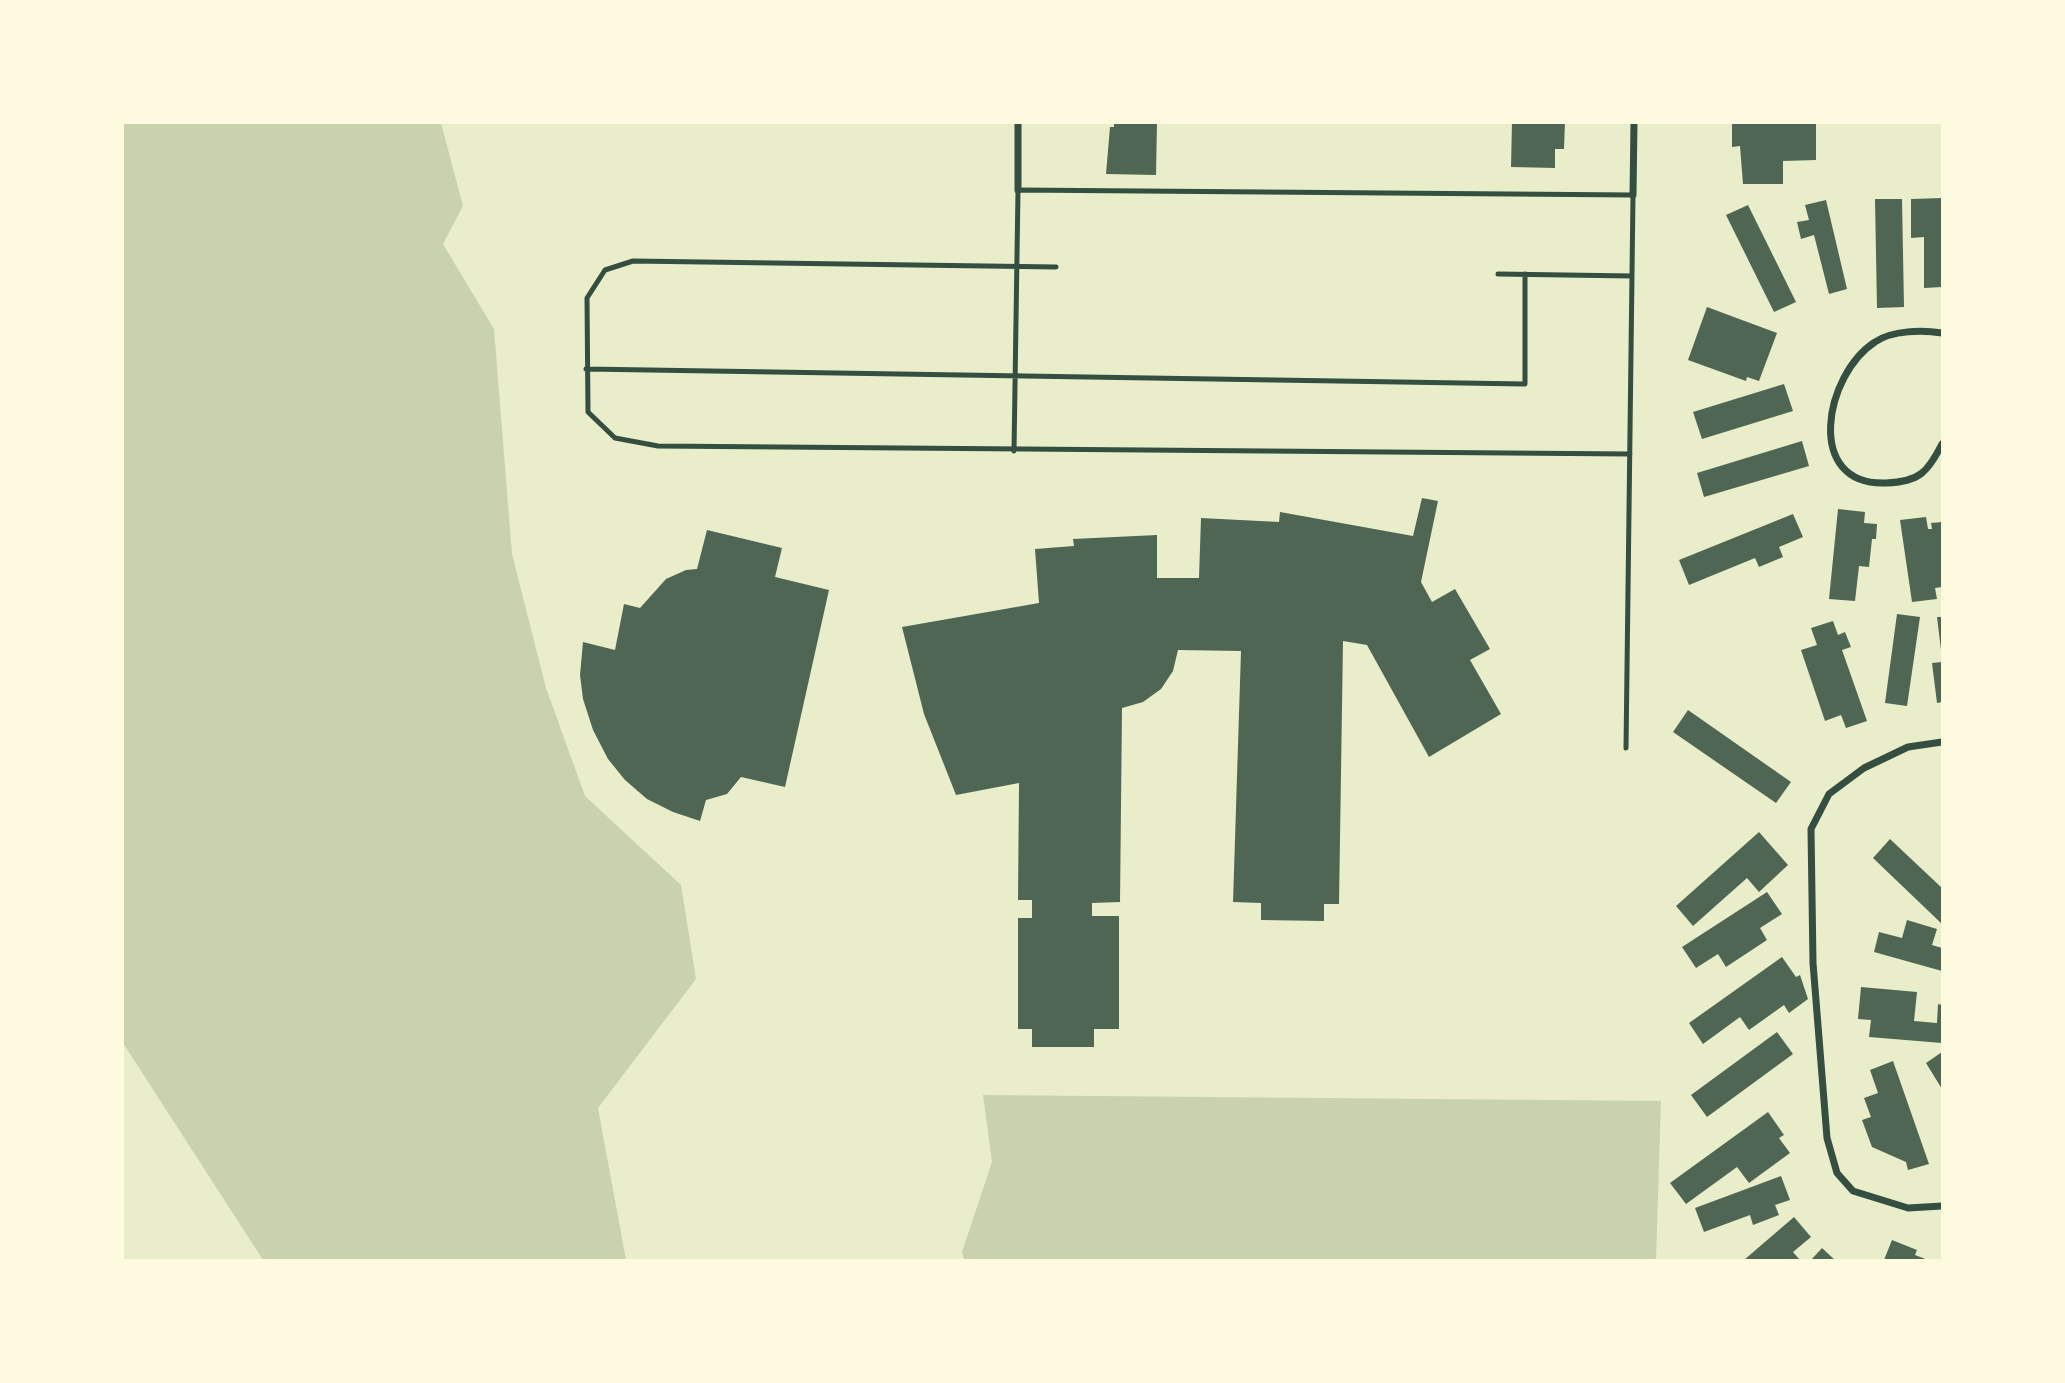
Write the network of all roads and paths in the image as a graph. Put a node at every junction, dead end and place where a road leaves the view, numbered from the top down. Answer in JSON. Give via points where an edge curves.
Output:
{"nodes":[{"id":1,"x":1018,"y":122,"type":"edge"},
{"id":2,"x":1634,"y":122,"type":"edge"},
{"id":3,"x":1018,"y":190,"type":"junction"},
{"id":4,"x":1633,"y":195,"type":"junction"},
{"id":5,"x":1016,"y":265,"type":"junction"},
{"id":6,"x":1056,"y":267,"type":"dead end"},
{"id":7,"x":1498,"y":274,"type":"dead end"},
{"id":8,"x":1525,"y":274,"type":"junction"},
{"id":9,"x":1632,"y":276,"type":"junction"},
{"id":10,"x":1942,"y":333,"type":"edge"},
{"id":11,"x":586,"y":369,"type":"junction"},
{"id":12,"x":1015,"y":374,"type":"junction"},
{"id":13,"x":1942,"y":444,"type":"edge"},
{"id":14,"x":1013,"y":450,"type":"junction"},
{"id":15,"x":1630,"y":454,"type":"junction"},
{"id":16,"x":1942,"y":742,"type":"edge"},
{"id":17,"x":1626,"y":748,"type":"dead end"},
{"id":18,"x":1942,"y":1206,"type":"edge"}],
"edges":[{"from":1,"to":3,"type":"street"},
{"from":2,"to":4,"type":"street"},
{"from":3,"to":4,"type":"lane"},
{"from":3,"to":5,"type":"lane"},
{"from":4,"to":9,"type":"lane"},
{"from":5,"to":6,"type":"lane"},
{"from":5,"to":11,"type":"lane","via":[[633,261],[605,270],[587,299]]},
{"from":5,"to":12,"type":"lane"},
{"from":7,"to":8,"type":"lane"},
{"from":8,"to":9,"type":"lane"},
{"from":8,"to":12,"type":"lane","via":[[1525,384]]},
{"from":9,"to":15,"type":"lane"},
{"from":10,"to":13,"type":"street","via":[[1877,340],[1856,358],[1832,404],[1835,459],[1849,475],[1871,484],[1905,482],[1929,470]]},
{"from":11,"to":12,"type":"lane"},
{"from":11,"to":14,"type":"lane","via":[[588,412],[615,439],[659,446]]},
{"from":12,"to":14,"type":"lane"},
{"from":14,"to":15,"type":"lane"},
{"from":15,"to":17,"type":"lane"},
{"from":16,"to":18,"type":"street","via":[[1908,747],[1864,768],[1829,794],[1811,829],[1813,964],[1827,1138],[1837,1173],[1853,1191],[1908,1208]]}]}
